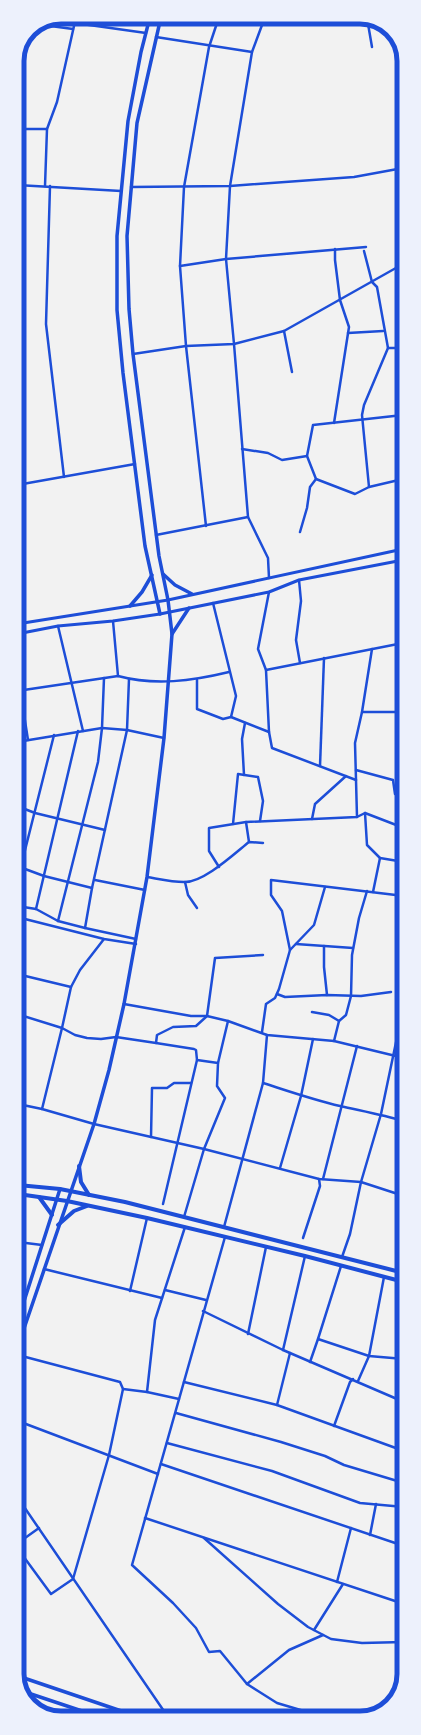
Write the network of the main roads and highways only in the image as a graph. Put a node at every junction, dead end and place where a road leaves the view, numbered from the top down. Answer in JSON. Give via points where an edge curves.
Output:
{"nodes":[{"id":1,"x":148,"y":24,"type":"edge"},
{"id":2,"x":159,"y":24,"type":"edge"},
{"id":3,"x":163,"y":574,"type":"junction"},
{"id":4,"x":152,"y":575,"type":"junction"},
{"id":5,"x":192,"y":594,"type":"road end"},
{"id":6,"x":130,"y":606,"type":"road end"},
{"id":7,"x":189,"y":608,"type":"road end"},
{"id":8,"x":160,"y":614,"type":"road end"},
{"id":9,"x":172,"y":634,"type":"junction"},
{"id":10,"x":79,"y":1166,"type":"junction"},
{"id":11,"x":24,"y":1186,"type":"edge"},
{"id":12,"x":60,"y":1189,"type":"junction"},
{"id":13,"x":70,"y":1191,"type":"junction"},
{"id":14,"x":24,"y":1195,"type":"edge"},
{"id":15,"x":89,"y":1195,"type":"junction"},
{"id":16,"x":38,"y":1197,"type":"junction"},
{"id":17,"x":57,"y":1199,"type":"junction"},
{"id":18,"x":67,"y":1201,"type":"junction"},
{"id":19,"x":89,"y":1206,"type":"junction"},
{"id":20,"x":52,"y":1215,"type":"junction"},
{"id":21,"x":58,"y":1225,"type":"junction"},
{"id":22,"x":397,"y":1271,"type":"edge"},
{"id":23,"x":397,"y":1280,"type":"edge"},
{"id":24,"x":24,"y":1301,"type":"edge"},
{"id":25,"x":24,"y":1328,"type":"edge"},
{"id":26,"x":25,"y":1678,"type":"edge"},
{"id":27,"x":30,"y":1694,"type":"edge"},
{"id":28,"x":83,"y":1711,"type":"edge"},
{"id":29,"x":121,"y":1711,"type":"edge"}],
"edges":[{"from":1,"to":4,"type":"main road","via":[[128,121],[117,236],[117,310],[145,546]]},
{"from":2,"to":3,"type":"main road","via":[[137,123],[127,236],[133,354],[158,556]]},
{"from":3,"to":5,"type":"main road","via":[[175,585]]},
{"from":3,"to":9,"type":"main road"},
{"from":4,"to":6,"type":"main road"},
{"from":4,"to":8,"type":"main road"},
{"from":7,"to":9,"type":"main road"},
{"from":9,"to":10,"type":"main road","via":[[164,738],[147,878],[136,944],[94,1124]]},
{"from":10,"to":13,"type":"main road"},
{"from":10,"to":15,"type":"highway","via":[[81,1182]]},
{"from":11,"to":12,"type":"highway"},
{"from":12,"to":13,"type":"highway"},
{"from":12,"to":17,"type":"main road"},
{"from":13,"to":15,"type":"highway"},
{"from":13,"to":18,"type":"main road"},
{"from":14,"to":16,"type":"highway"},
{"from":15,"to":22,"type":"highway"},
{"from":16,"to":17,"type":"highway"},
{"from":16,"to":20,"type":"highway"},
{"from":17,"to":18,"type":"highway"},
{"from":17,"to":20,"type":"main road"},
{"from":18,"to":19,"type":"highway"},
{"from":18,"to":21,"type":"main road"},
{"from":19,"to":21,"type":"highway","via":[[74,1211]]},
{"from":19,"to":23,"type":"highway","via":[[226,1236]]},
{"from":20,"to":24,"type":"main road"},
{"from":21,"to":25,"type":"main road"},
{"from":26,"to":29,"type":"main road"},
{"from":27,"to":28,"type":"main road"}]}
